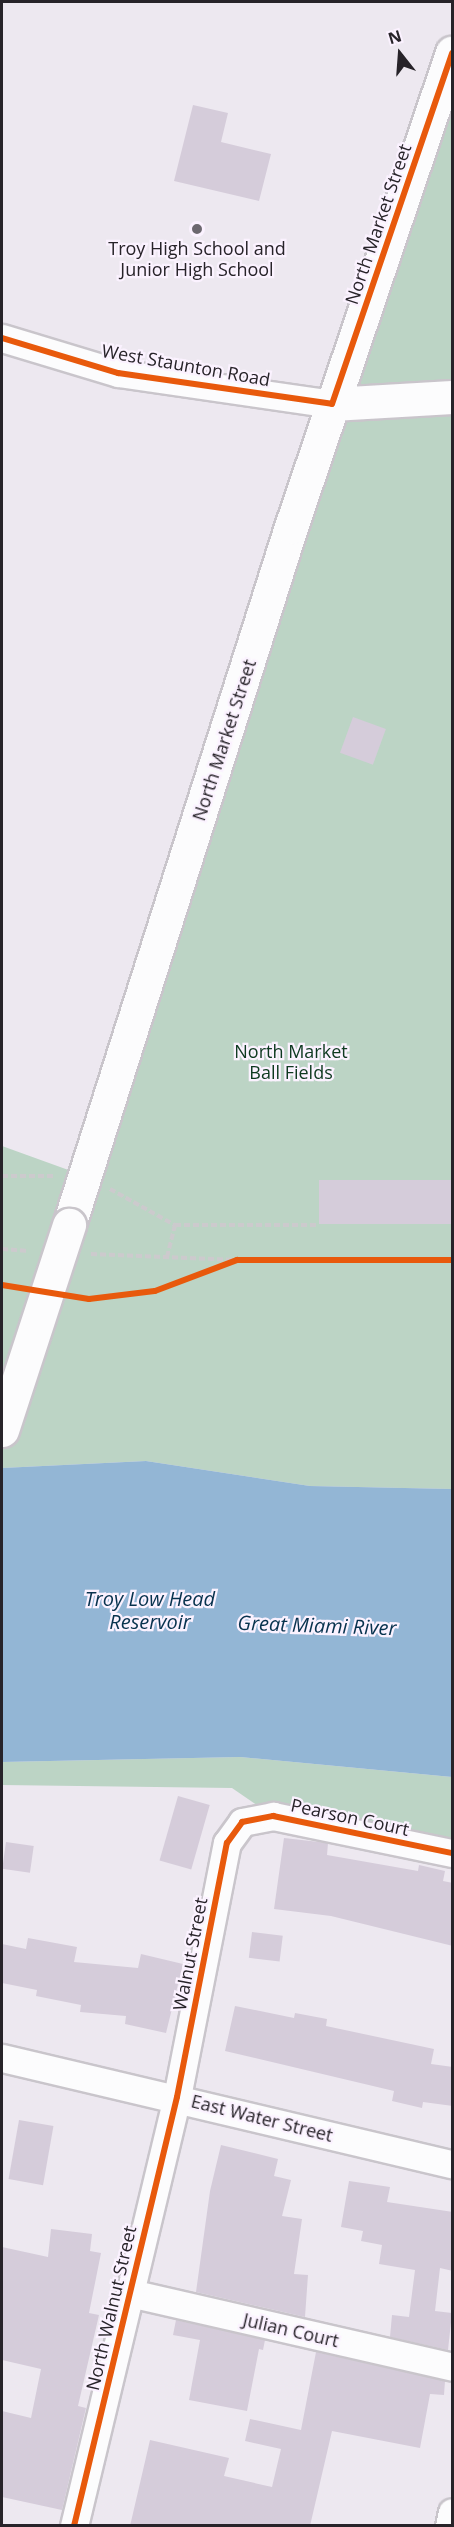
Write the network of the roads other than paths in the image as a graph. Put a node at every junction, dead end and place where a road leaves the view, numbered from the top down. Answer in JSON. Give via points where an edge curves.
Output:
{"nodes":[{"id":1,"x":453,"y":53,"type":"edge"},
{"id":2,"x":2,"y":338,"type":"edge"},
{"id":3,"x":453,"y":397,"type":"edge"},
{"id":4,"x":332,"y":404,"type":"junction"},
{"id":5,"x":2,"y":1430,"type":"edge"},
{"id":6,"x":242,"y":1822,"type":"joint"},
{"id":7,"x":453,"y":1853,"type":"edge"},
{"id":8,"x":2,"y":2058,"type":"edge"},
{"id":9,"x":177,"y":2097,"type":"junction"},
{"id":10,"x":453,"y":2164,"type":"edge"},
{"id":11,"x":130,"y":2293,"type":"junction"},
{"id":12,"x":453,"y":2367,"type":"edge"},
{"id":13,"x":453,"y":2512,"type":"edge"},
{"id":14,"x":74,"y":2526,"type":"edge"},
{"id":15,"x":449,"y":2526,"type":"edge"}],
"edges":[{"from":1,"to":4,"type":"main road","name":"North Market Street"},
{"from":2,"to":4,"type":"street","name":"West Staunton Road","via":[[118,373]]},
{"from":3,"to":4,"type":"main road"},
{"from":4,"to":5,"type":"main road","name":"North Market Street","bridge":true},
{"from":6,"to":7,"type":"street","name":"Pearson Court","via":[[273,1816]]},
{"from":6,"to":9,"type":"street","name":"Walnut Street","via":[[227,1843]]},
{"from":8,"to":9,"type":"street","name":"East Water Street"},
{"from":9,"to":10,"type":"street","name":"East Water Street"},
{"from":9,"to":11,"type":"street","name":"North Walnut Street"},
{"from":11,"to":12,"type":"street","name":"Julian Court"},
{"from":11,"to":14,"type":"street","name":"North Walnut Street"},
{"from":13,"to":15,"type":"street"}]}
